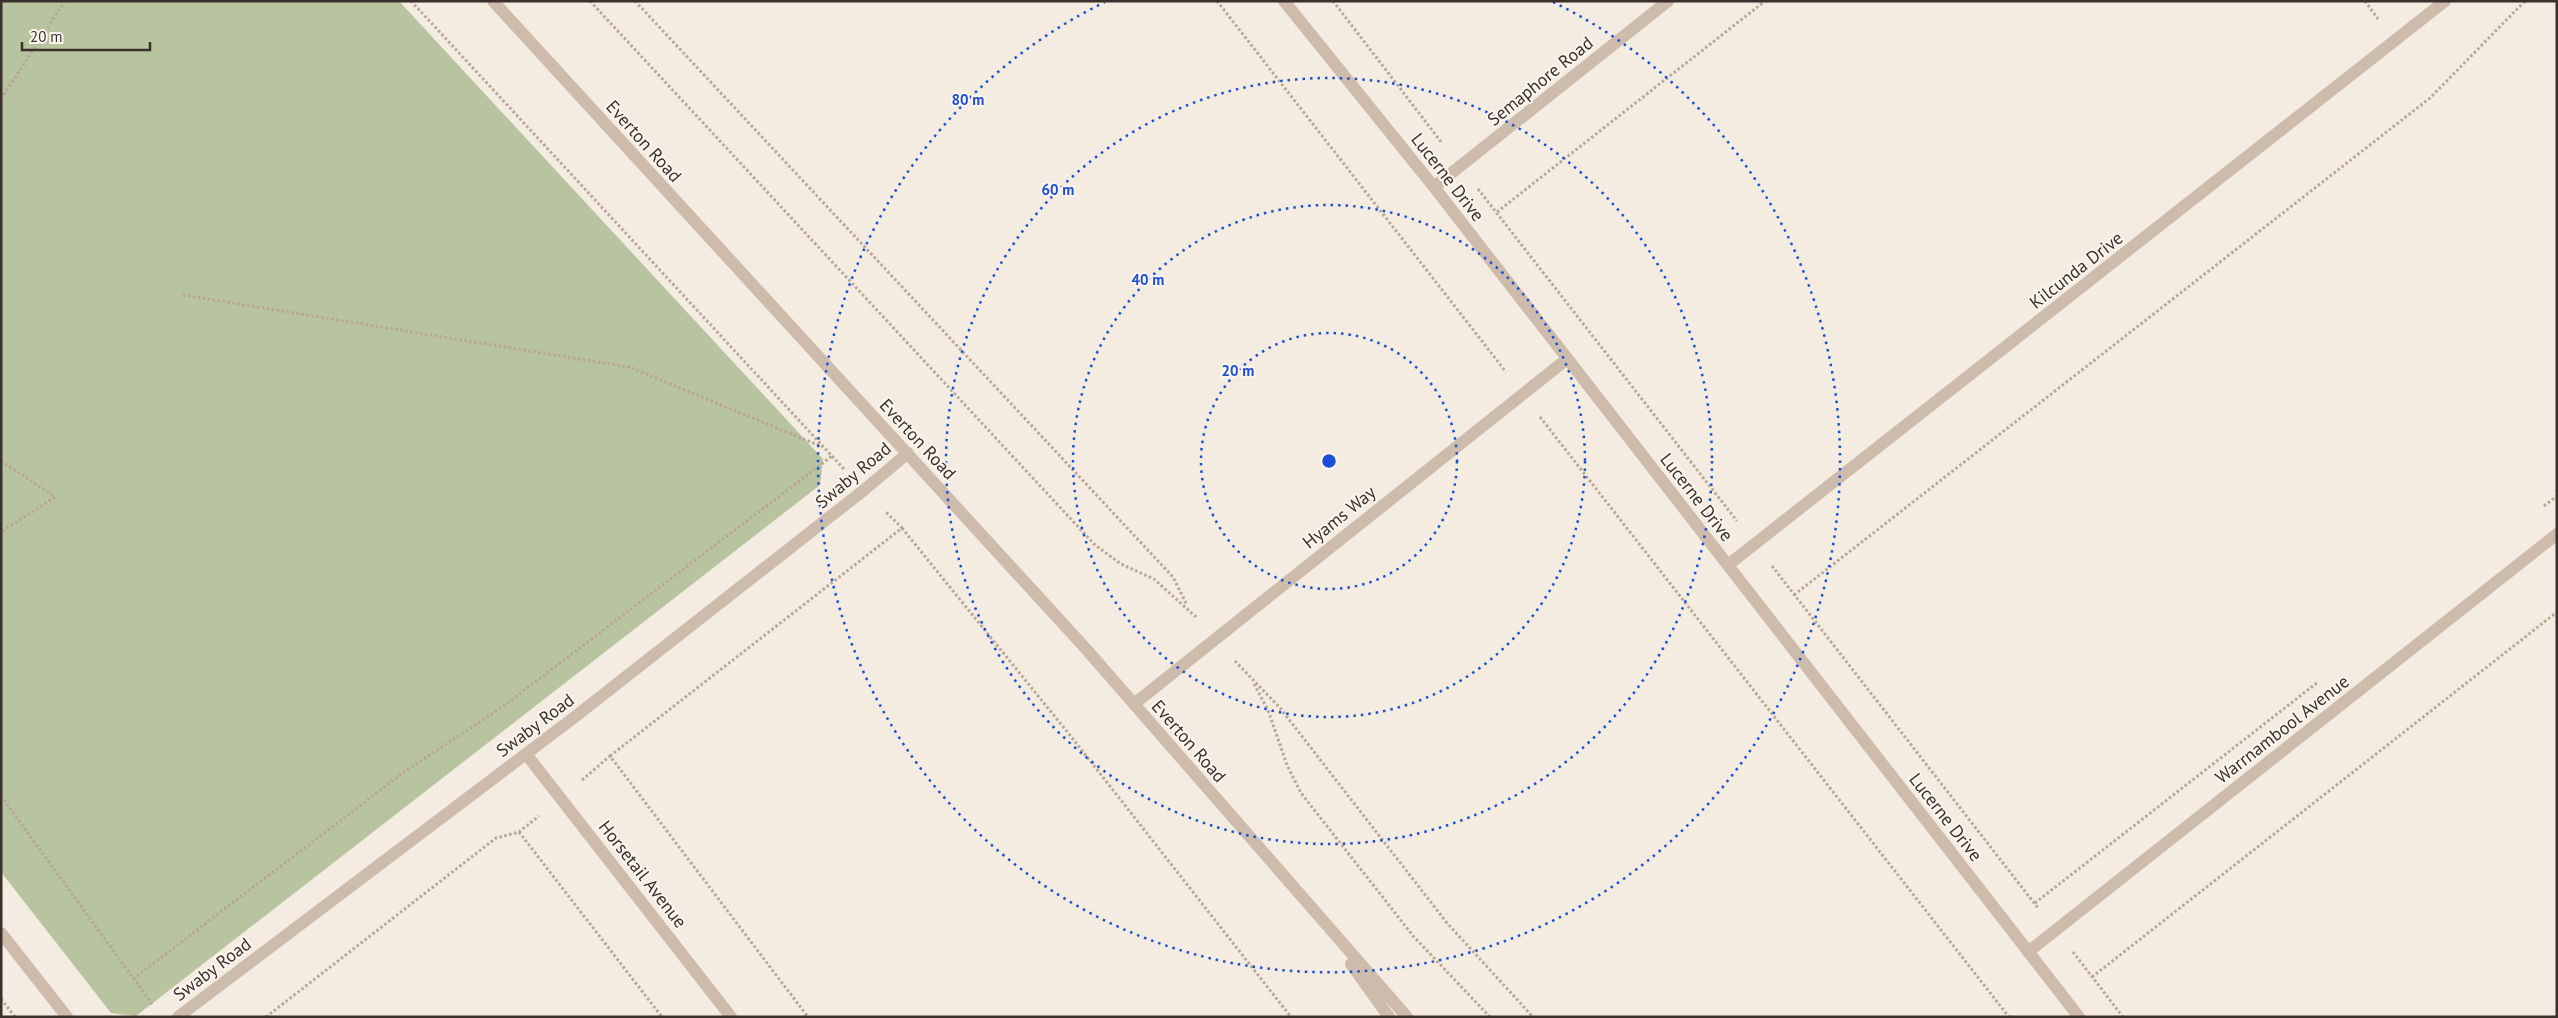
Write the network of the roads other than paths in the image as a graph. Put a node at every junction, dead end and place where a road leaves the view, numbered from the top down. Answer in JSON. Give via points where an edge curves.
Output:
{"nodes":[{"id":1,"x":493,"y":1,"type":"edge"},
{"id":2,"x":1284,"y":1,"type":"edge"},
{"id":3,"x":1668,"y":1,"type":"edge"},
{"id":4,"x":2441,"y":3,"type":"edge"},
{"id":5,"x":1434,"y":187,"type":"junction"},
{"id":6,"x":1567,"y":358,"type":"junction"},
{"id":7,"x":908,"y":452,"type":"junction"},
{"id":8,"x":2557,"y":534,"type":"edge"},
{"id":9,"x":1728,"y":565,"type":"junction"},
{"id":10,"x":1134,"y":704,"type":"junction"},
{"id":11,"x":526,"y":754,"type":"junction"},
{"id":12,"x":1310,"y":908,"type":"junction"},
{"id":13,"x":1,"y":933,"type":"edge"},
{"id":14,"x":2028,"y":952,"type":"junction"},
{"id":15,"x":67,"y":1017,"type":"edge"},
{"id":16,"x":178,"y":1017,"type":"edge"},
{"id":17,"x":731,"y":1017,"type":"edge"},
{"id":18,"x":1389,"y":1017,"type":"edge"},
{"id":19,"x":1407,"y":1017,"type":"edge"},
{"id":20,"x":2079,"y":1017,"type":"edge"}],
"edges":[{"from":1,"to":7,"type":"street","name":"Everton Road"},
{"from":2,"to":5,"type":"street","name":"Lucerne Drive"},
{"from":3,"to":5,"type":"street","name":"Semaphore Road"},
{"from":4,"to":9,"type":"street","name":"Kilcunda Drive"},
{"from":5,"to":6,"type":"street","name":"Lucerne Drive"},
{"from":6,"to":9,"type":"street","name":"Lucerne Drive"},
{"from":6,"to":10,"type":"street","name":"Hyams Way"},
{"from":7,"to":10,"type":"street","name":"Everton Road"},
{"from":7,"to":11,"type":"street","name":"Swaby Road","via":[[864,490]]},
{"from":8,"to":14,"type":"street","name":"Warrnambool Avenue"},
{"from":9,"to":14,"type":"street","name":"Lucerne Drive"},
{"from":10,"to":12,"type":"street","name":"Everton Road"},
{"from":11,"to":16,"type":"street","name":"Swaby Road"},
{"from":11,"to":17,"type":"street","name":"Horsetail Avenue"},
{"from":12,"to":18,"type":"street","name":"Everton Road"},
{"from":12,"to":19,"type":"street","name":"Everton Road"},
{"from":13,"to":15,"type":"street"},
{"from":14,"to":20,"type":"street","name":"Lucerne Drive"}]}
